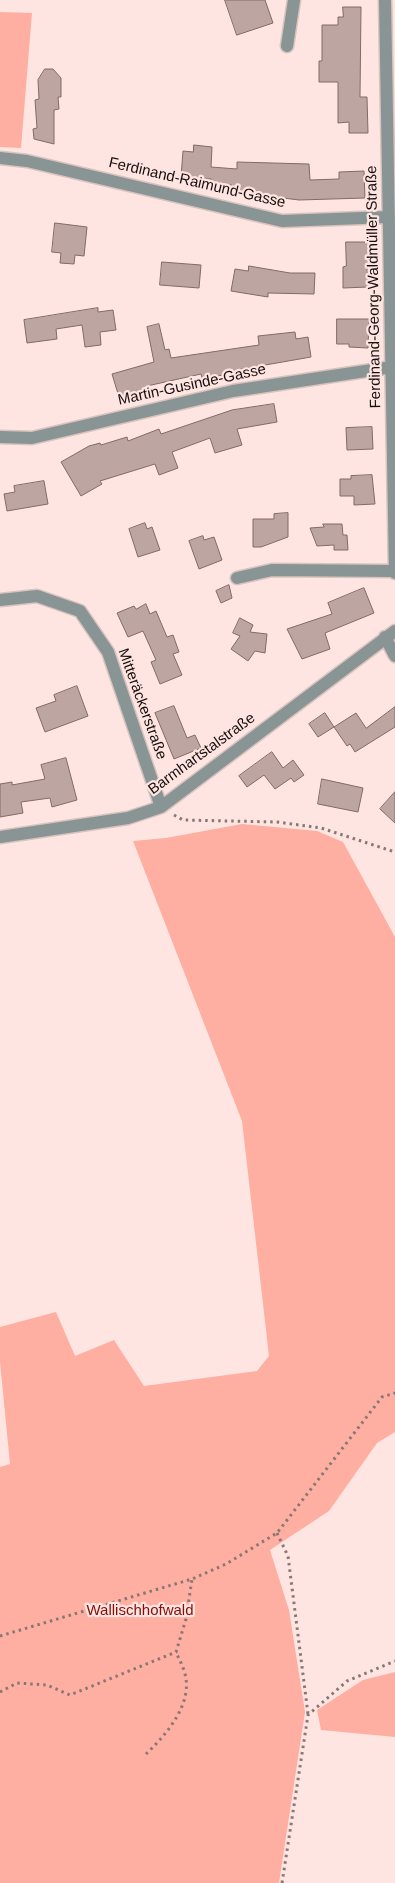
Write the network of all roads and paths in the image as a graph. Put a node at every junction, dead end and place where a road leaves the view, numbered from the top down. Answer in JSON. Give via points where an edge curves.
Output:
{"nodes":[{"id":1,"x":294,"y":0,"type":"edge"},
{"id":2,"x":385,"y":0,"type":"edge"},
{"id":3,"x":287,"y":46,"type":"dead end"},
{"id":4,"x":0,"y":158,"type":"edge"},
{"id":5,"x":391,"y":225,"type":"edge"},
{"id":6,"x":392,"y":367,"type":"junction"},
{"id":7,"x":394,"y":395,"type":"edge"},
{"id":8,"x":0,"y":437,"type":"edge"},
{"id":9,"x":395,"y":572,"type":"edge"},
{"id":10,"x":237,"y":578,"type":"dead end"},
{"id":11,"x":0,"y":600,"type":"edge"},
{"id":12,"x":390,"y":634,"type":"edge"},
{"id":13,"x":395,"y":656,"type":"edge"},
{"id":14,"x":161,"y":806,"type":"junction"},
{"id":15,"x":0,"y":837,"type":"edge"},
{"id":16,"x":395,"y":852,"type":"edge"},
{"id":17,"x":395,"y":1393,"type":"edge"},
{"id":18,"x":277,"y":1533,"type":"junction"},
{"id":19,"x":192,"y":1579,"type":"junction"},
{"id":20,"x":0,"y":1636,"type":"edge"},
{"id":21,"x":0,"y":1641,"type":"edge"},
{"id":22,"x":176,"y":1652,"type":"junction"},
{"id":23,"x":395,"y":1661,"type":"edge"},
{"id":24,"x":0,"y":1692,"type":"edge"},
{"id":25,"x":308,"y":1715,"type":"junction"},
{"id":26,"x":146,"y":1754,"type":"dead end"},
{"id":27,"x":282,"y":1883,"type":"edge"}],
"edges":[{"from":1,"to":3,"type":"street"},
{"from":2,"to":5,"type":"street","name":"Ferdinand-Georg-Waldmüller Straße"},
{"from":4,"to":5,"type":"street","name":"Ferdinand-Raimund-Gasse","via":[[27,161],[282,221]]},
{"from":5,"to":6,"type":"street","name":"Ferdinand-Georg-Waldmüller Straße"},
{"from":6,"to":7,"type":"street","name":"Ferdinand-Georg-Waldmüller Straße"},
{"from":6,"to":8,"type":"street","name":"Martin-Gusinde-Gasse","via":[[233,390],[32,438]]},
{"from":7,"to":9,"type":"street","name":"Ferdinand-Georg-Waldmüller Straße"},
{"from":9,"to":10,"type":"street","via":[[272,570]]},
{"from":11,"to":14,"type":"street","name":"Mitteräckerstraße","via":[[36,596],[80,611],[108,652]]},
{"from":12,"to":13,"type":"street"},
{"from":12,"to":14,"type":"street","name":"Barmhartstalstraße"},
{"from":14,"to":15,"type":"street","name":"Barmhartstalstraße","via":[[128,818]]},
{"from":14,"to":16,"type":"path","via":[[183,820],[277,822],[321,828]]},
{"from":17,"to":18,"type":"path","via":[[382,1397]]},
{"from":18,"to":19,"type":"path","via":[[226,1564]]},
{"from":18,"to":25,"type":"path","via":[[288,1556]]},
{"from":19,"to":20,"type":"path"},
{"from":19,"to":22,"type":"path","via":[[186,1620]]},
{"from":20,"to":21,"type":"path"},
{"from":22,"to":24,"type":"path","via":[[70,1695],[47,1685],[17,1683]]},
{"from":22,"to":26,"type":"path","via":[[185,1675],[185,1698],[167,1734]]},
{"from":23,"to":25,"type":"path","via":[[347,1681]]},
{"from":25,"to":27,"type":"path"}]}
